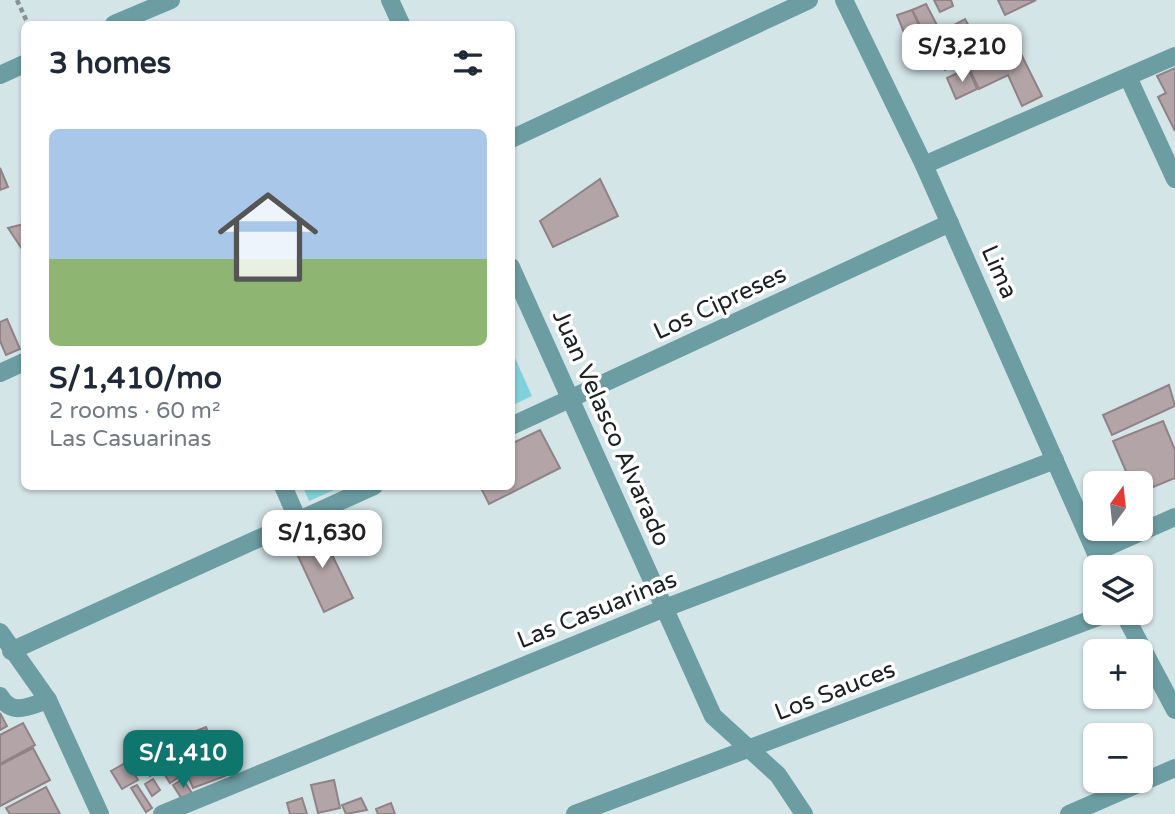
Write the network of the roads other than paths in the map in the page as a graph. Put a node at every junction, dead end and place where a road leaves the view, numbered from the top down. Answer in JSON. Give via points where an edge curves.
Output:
{"nodes":[{"id":1,"x":171,"y":0,"type":"edge"},
{"id":2,"x":390,"y":0,"type":"edge"},
{"id":3,"x":809,"y":0,"type":"edge"},
{"id":4,"x":844,"y":0,"type":"edge"},
{"id":5,"x":121,"y":21,"type":"edge"},
{"id":6,"x":400,"y":21,"type":"edge"},
{"id":7,"x":1175,"y":56,"type":"edge"},
{"id":8,"x":21,"y":65,"type":"edge"},
{"id":9,"x":0,"y":75,"type":"edge"},
{"id":10,"x":1128,"y":77,"type":"junction"},
{"id":11,"x":515,"y":137,"type":"edge"},
{"id":12,"x":924,"y":165,"type":"junction"},
{"id":13,"x":1175,"y":178,"type":"edge"},
{"id":14,"x":950,"y":223,"type":"junction"},
{"id":15,"x":515,"y":276,"type":"edge"},
{"id":16,"x":21,"y":363,"type":"edge"},
{"id":17,"x":0,"y":373,"type":"edge"},
{"id":18,"x":571,"y":400,"type":"junction"},
{"id":19,"x":515,"y":424,"type":"edge"},
{"id":20,"x":1055,"y":460,"type":"junction"},
{"id":21,"x":285,"y":490,"type":"edge"},
{"id":22,"x":365,"y":490,"type":"edge"},
{"id":23,"x":1175,"y":517,"type":"edge"},
{"id":24,"x":298,"y":520,"type":"junction"},
{"id":25,"x":1097,"y":555,"type":"edge"},
{"id":26,"x":1108,"y":555,"type":"edge"},
{"id":27,"x":665,"y":608,"type":"junction"},
{"id":28,"x":1083,"y":623,"type":"edge"},
{"id":29,"x":1130,"y":625,"type":"edge"},
{"id":30,"x":0,"y":632,"type":"edge"},
{"id":31,"x":11,"y":651,"type":"junction"},
{"id":32,"x":0,"y":695,"type":"edge"},
{"id":33,"x":48,"y":700,"type":"junction"},
{"id":34,"x":1175,"y":710,"type":"edge"},
{"id":35,"x":751,"y":749,"type":"junction"},
{"id":36,"x":1175,"y":768,"type":"edge"},
{"id":37,"x":100,"y":814,"type":"edge"},
{"id":38,"x":162,"y":814,"type":"edge"},
{"id":39,"x":575,"y":814,"type":"edge"},
{"id":40,"x":804,"y":814,"type":"edge"},
{"id":41,"x":1069,"y":814,"type":"edge"}],
"edges":[{"from":1,"to":5,"type":"street"},
{"from":2,"to":6,"type":"street"},
{"from":3,"to":11,"type":"street"},
{"from":4,"to":12,"type":"street","name":"Lima"},
{"from":7,"to":10,"type":"street"},
{"from":8,"to":9,"type":"street"},
{"from":10,"to":12,"type":"street"},
{"from":10,"to":13,"type":"street"},
{"from":12,"to":14,"type":"street","name":"Lima"},
{"from":14,"to":18,"type":"street","name":"Los Cipreses"},
{"from":14,"to":20,"type":"street","name":"Lima"},
{"from":15,"to":18,"type":"street","name":"Juan Velasco Alvarado"},
{"from":16,"to":17,"type":"street"},
{"from":18,"to":19,"type":"street","name":"Los Cipreses"},
{"from":18,"to":27,"type":"street","name":"Juan Velasco Alvarado"},
{"from":20,"to":25,"type":"street","name":"Lima"},
{"from":20,"to":27,"type":"street","name":"Las Casuarinas"},
{"from":21,"to":24,"type":"street"},
{"from":22,"to":24,"type":"street"},
{"from":23,"to":26,"type":"street"},
{"from":24,"to":31,"type":"street"},
{"from":27,"to":35,"type":"street","name":"Juan Velasco Alvarado","via":[[713,716]]},
{"from":27,"to":38,"type":"street","name":"Las Casuarinas"},
{"from":28,"to":35,"type":"street","name":"Los Sauces"},
{"from":29,"to":34,"type":"street"},
{"from":30,"to":31,"type":"street"},
{"from":31,"to":33,"type":"street"},
{"from":32,"to":33,"type":"street","via":[[5,704],[18,710]]},
{"from":33,"to":37,"type":"street"},
{"from":35,"to":39,"type":"street","name":"Los Sauces"},
{"from":35,"to":40,"type":"street","name":"Juan Velasco Alvarado","via":[[778,775]]},
{"from":36,"to":41,"type":"street"}]}
